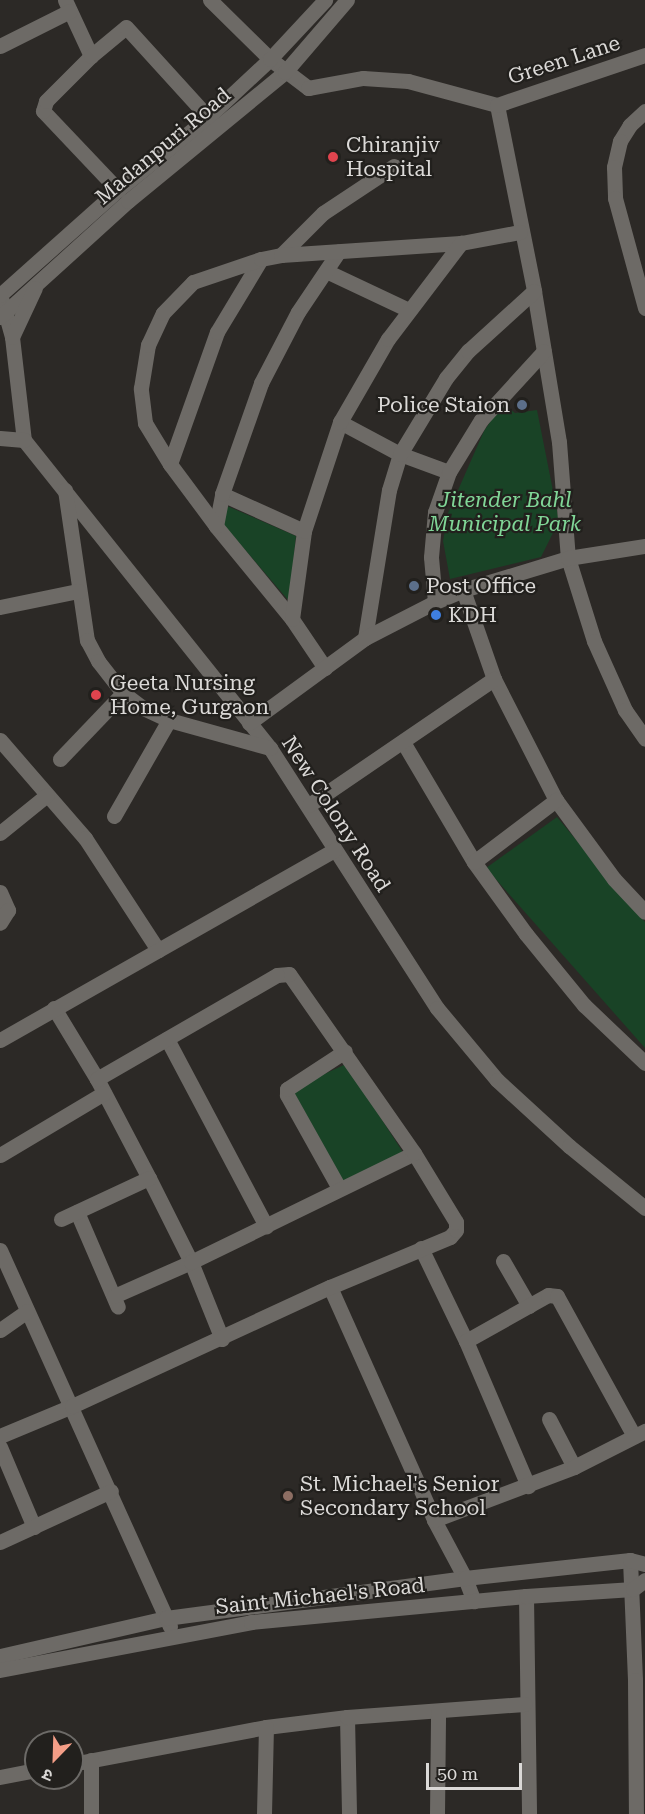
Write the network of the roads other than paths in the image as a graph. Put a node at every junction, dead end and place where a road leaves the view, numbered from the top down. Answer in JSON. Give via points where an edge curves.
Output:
{"nodes":[{"id":1,"x":210,"y":0,"type":"edge"},
{"id":2,"x":325,"y":0,"type":"edge"},
{"id":3,"x":347,"y":0,"type":"edge"},
{"id":4,"x":68,"y":6,"type":"edge"},
{"id":5,"x":0,"y":46,"type":"edge"},
{"id":6,"x":645,"y":55,"type":"edge"},
{"id":7,"x":92,"y":56,"type":"junction"},
{"id":8,"x":270,"y":59,"type":"junction"},
{"id":9,"x":285,"y":72,"type":"junction"},
{"id":10,"x":497,"y":105,"type":"junction"},
{"id":11,"x":645,"y":111,"type":"edge"},
{"id":12,"x":208,"y":117,"type":"junction"},
{"id":13,"x":394,"y":166,"type":"dead end"},
{"id":14,"x":118,"y":190,"type":"junction"},
{"id":15,"x":520,"y":232,"type":"junction"},
{"id":16,"x":461,"y":243,"type":"junction"},
{"id":17,"x":339,"y":251,"type":"junction"},
{"id":18,"x":281,"y":255,"type":"junction"},
{"id":19,"x":261,"y":259,"type":"junction"},
{"id":20,"x":645,"y":268,"type":"edge"},
{"id":21,"x":326,"y":271,"type":"junction"},
{"id":22,"x":38,"y":281,"type":"junction"},
{"id":23,"x":640,"y":284,"type":"junction"},
{"id":24,"x":534,"y":291,"type":"junction"},
{"id":25,"x":0,"y":294,"type":"edge"},
{"id":26,"x":645,"y":308,"type":"edge"},
{"id":27,"x":409,"y":310,"type":"junction"},
{"id":28,"x":2,"y":315,"type":"edge"},
{"id":29,"x":12,"y":337,"type":"junction"},
{"id":30,"x":544,"y":351,"type":"junction"},
{"id":31,"x":340,"y":422,"type":"junction"},
{"id":32,"x":0,"y":438,"type":"edge"},
{"id":33,"x":24,"y":440,"type":"junction"},
{"id":34,"x":400,"y":454,"type":"junction"},
{"id":35,"x":171,"y":464,"type":"junction"},
{"id":36,"x":449,"y":472,"type":"junction"},
{"id":37,"x":65,"y":489,"type":"junction"},
{"id":38,"x":222,"y":494,"type":"junction"},
{"id":39,"x":216,"y":526,"type":"junction"},
{"id":40,"x":304,"y":531,"type":"junction"},
{"id":41,"x":645,"y":546,"type":"edge"},
{"id":42,"x":568,"y":558,"type":"junction"},
{"id":43,"x":463,"y":590,"type":"junction"},
{"id":44,"x":78,"y":591,"type":"junction"},
{"id":45,"x":435,"y":602,"type":"junction"},
{"id":46,"x":0,"y":607,"type":"edge"},
{"id":47,"x":292,"y":619,"type":"junction"},
{"id":48,"x":365,"y":638,"type":"junction"},
{"id":49,"x":325,"y":668,"type":"junction"},
{"id":50,"x":494,"y":679,"type":"junction"},
{"id":51,"x":123,"y":693,"type":"junction"},
{"id":52,"x":169,"y":720,"type":"junction"},
{"id":53,"x":249,"y":723,"type":"junction"},
{"id":54,"x":645,"y":739,"type":"edge"},
{"id":55,"x":0,"y":740,"type":"edge"},
{"id":56,"x":403,"y":742,"type":"junction"},
{"id":57,"x":270,"y":748,"type":"junction"},
{"id":58,"x":60,"y":759,"type":"dead end"},
{"id":59,"x":47,"y":795,"type":"junction"},
{"id":60,"x":556,"y":800,"type":"junction"},
{"id":61,"x":309,"y":805,"type":"junction"},
{"id":62,"x":114,"y":816,"type":"dead end"},
{"id":63,"x":0,"y":833,"type":"edge"},
{"id":64,"x":335,"y":850,"type":"junction"},
{"id":65,"x":474,"y":862,"type":"junction"},
{"id":66,"x":0,"y":892,"type":"edge"},
{"id":67,"x":645,"y":912,"type":"edge"},
{"id":68,"x":0,"y":923,"type":"edge"},
{"id":69,"x":158,"y":950,"type":"junction"},
{"id":70,"x":54,"y":1008,"type":"junction"},
{"id":71,"x":167,"y":1039,"type":"junction"},
{"id":72,"x":0,"y":1040,"type":"edge"},
{"id":73,"x":345,"y":1051,"type":"junction"},
{"id":74,"x":645,"y":1063,"type":"edge"},
{"id":75,"x":97,"y":1078,"type":"junction"},
{"id":76,"x":104,"y":1093,"type":"junction"},
{"id":77,"x":414,"y":1154,"type":"junction"},
{"id":78,"x":0,"y":1155,"type":"edge"},
{"id":79,"x":149,"y":1178,"type":"junction"},
{"id":80,"x":339,"y":1188,"type":"junction"},
{"id":81,"x":645,"y":1208,"type":"edge"},
{"id":82,"x":77,"y":1212,"type":"junction"},
{"id":83,"x":61,"y":1219,"type":"dead end"},
{"id":84,"x":266,"y":1226,"type":"junction"},
{"id":85,"x":421,"y":1248,"type":"junction"},
{"id":86,"x":0,"y":1250,"type":"edge"},
{"id":87,"x":503,"y":1261,"type":"dead end"},
{"id":88,"x":191,"y":1262,"type":"junction"},
{"id":89,"x":330,"y":1287,"type":"junction"},
{"id":90,"x":529,"y":1306,"type":"junction"},
{"id":91,"x":27,"y":1311,"type":"junction"},
{"id":92,"x":0,"y":1330,"type":"edge"},
{"id":93,"x":222,"y":1339,"type":"junction"},
{"id":94,"x":466,"y":1341,"type":"junction"},
{"id":95,"x":72,"y":1406,"type":"junction"},
{"id":96,"x":549,"y":1419,"type":"dead end"},
{"id":97,"x":639,"y":1434,"type":"edge"},
{"id":98,"x":0,"y":1436,"type":"edge"},
{"id":99,"x":0,"y":1447,"type":"edge"},
{"id":100,"x":574,"y":1467,"type":"junction"},
{"id":101,"x":528,"y":1486,"type":"junction"},
{"id":102,"x":111,"y":1491,"type":"junction"},
{"id":103,"x":434,"y":1520,"type":"junction"},
{"id":104,"x":34,"y":1527,"type":"junction"},
{"id":105,"x":0,"y":1542,"type":"edge"},
{"id":106,"x":637,"y":1562,"type":"edge"},
{"id":107,"x":465,"y":1578,"type":"junction"},
{"id":108,"x":639,"y":1584,"type":"edge"},
{"id":109,"x":526,"y":1596,"type":"junction"},
{"id":110,"x":474,"y":1601,"type":"junction"},
{"id":111,"x":166,"y":1618,"type":"junction"},
{"id":112,"x":176,"y":1636,"type":"junction"},
{"id":113,"x":0,"y":1656,"type":"edge"},
{"id":114,"x":0,"y":1670,"type":"edge"},
{"id":115,"x":640,"y":1680,"type":"edge"},
{"id":116,"x":525,"y":1704,"type":"junction"},
{"id":117,"x":438,"y":1711,"type":"junction"},
{"id":118,"x":347,"y":1717,"type":"junction"},
{"id":119,"x":266,"y":1727,"type":"junction"},
{"id":120,"x":91,"y":1760,"type":"junction"},
{"id":121,"x":84,"y":1761,"type":"edge"},
{"id":122,"x":24,"y":1772,"type":"edge"},
{"id":123,"x":0,"y":1777,"type":"edge"},
{"id":124,"x":91,"y":1814,"type":"edge"},
{"id":125,"x":264,"y":1814,"type":"edge"},
{"id":126,"x":350,"y":1814,"type":"edge"},
{"id":127,"x":437,"y":1814,"type":"edge"},
{"id":128,"x":529,"y":1814,"type":"edge"},
{"id":129,"x":636,"y":1814,"type":"edge"}],
"edges":[{"from":1,"to":8,"type":"street"},
{"from":2,"to":8,"type":"street","name":"Madanpuri Road"},
{"from":3,"to":9,"type":"street","name":"Madanpuri Road"},
{"from":4,"to":5,"type":"street"},
{"from":4,"to":7,"type":"street"},
{"from":6,"to":10,"type":"street","name":"Green Lane"},
{"from":7,"to":12,"type":"street","via":[[126,27]]},
{"from":7,"to":14,"type":"street","via":[[46,101],[42,111]]},
{"from":8,"to":9,"type":"street"},
{"from":8,"to":12,"type":"street","name":"Madanpuri Road"},
{"from":9,"to":10,"type":"street","via":[[308,88],[363,78],[408,81]]},
{"from":9,"to":22,"type":"street","name":"Madanpuri Road"},
{"from":10,"to":15,"type":"street"},
{"from":11,"to":23,"type":"street","via":[[620,141],[614,167],[615,198]]},
{"from":12,"to":14,"type":"street","name":"Madanpuri Road"},
{"from":13,"to":18,"type":"street","via":[[323,213]]},
{"from":14,"to":25,"type":"street","name":"Madanpuri Road"},
{"from":15,"to":16,"type":"street"},
{"from":15,"to":24,"type":"street"},
{"from":16,"to":17,"type":"street"},
{"from":16,"to":27,"type":"street"},
{"from":17,"to":18,"type":"street"},
{"from":17,"to":21,"type":"street"},
{"from":18,"to":19,"type":"street"},
{"from":19,"to":35,"type":"street","via":[[217,332]]},
{"from":19,"to":35,"type":"street","via":[[193,282],[170,303],[148,345],[141,388],[145,423]]},
{"from":20,"to":23,"type":"street"},
{"from":21,"to":27,"type":"street"},
{"from":21,"to":38,"type":"street","via":[[298,312],[261,383]]},
{"from":22,"to":28,"type":"street","name":"Madanpuri Road"},
{"from":22,"to":29,"type":"street"},
{"from":23,"to":26,"type":"street"},
{"from":24,"to":30,"type":"street"},
{"from":24,"to":34,"type":"street","via":[[468,351],[446,378]]},
{"from":25,"to":28,"type":"street"},
{"from":27,"to":31,"type":"street"},
{"from":28,"to":29,"type":"street"},
{"from":29,"to":33,"type":"street"},
{"from":30,"to":36,"type":"street","via":[[481,420]]},
{"from":30,"to":42,"type":"street","via":[[559,442]]},
{"from":31,"to":34,"type":"street"},
{"from":31,"to":40,"type":"street"},
{"from":32,"to":33,"type":"street"},
{"from":33,"to":37,"type":"street","name":"New Colony Road"},
{"from":34,"to":36,"type":"street"},
{"from":34,"to":48,"type":"street","via":[[389,490]]},
{"from":35,"to":39,"type":"street"},
{"from":36,"to":45,"type":"street","via":[[435,512],[431,557]]},
{"from":37,"to":44,"type":"street"},
{"from":37,"to":53,"type":"street","name":"New Colony Road"},
{"from":38,"to":39,"type":"street"},
{"from":38,"to":40,"type":"street"},
{"from":39,"to":47,"type":"street"},
{"from":40,"to":47,"type":"street"},
{"from":41,"to":42,"type":"street"},
{"from":42,"to":43,"type":"street"},
{"from":42,"to":54,"type":"street","via":[[594,641],[625,710]]},
{"from":43,"to":45,"type":"street"},
{"from":43,"to":50,"type":"street"},
{"from":44,"to":46,"type":"street"},
{"from":44,"to":51,"type":"street","via":[[87,640]]},
{"from":45,"to":48,"type":"street"},
{"from":47,"to":49,"type":"street"},
{"from":48,"to":49,"type":"street"},
{"from":49,"to":53,"type":"street"},
{"from":50,"to":56,"type":"street"},
{"from":50,"to":60,"type":"street"},
{"from":51,"to":52,"type":"street"},
{"from":51,"to":58,"type":"street"},
{"from":52,"to":57,"type":"street"},
{"from":52,"to":62,"type":"street"},
{"from":53,"to":57,"type":"street","name":"New Colony Road"},
{"from":55,"to":59,"type":"street"},
{"from":56,"to":61,"type":"street"},
{"from":56,"to":65,"type":"street"},
{"from":57,"to":61,"type":"street","name":"New Colony Road"},
{"from":59,"to":63,"type":"street"},
{"from":59,"to":69,"type":"street","via":[[85,838]]},
{"from":60,"to":65,"type":"street"},
{"from":60,"to":67,"type":"street","via":[[614,879]]},
{"from":61,"to":64,"type":"street","name":"New Colony Road"},
{"from":64,"to":69,"type":"street"},
{"from":64,"to":81,"type":"street","name":"New Colony Road","via":[[437,1008],[497,1080]]},
{"from":65,"to":74,"type":"street","via":[[584,1005]]},
{"from":66,"to":68,"type":"street","via":[[8,910]]},
{"from":69,"to":70,"type":"street"},
{"from":70,"to":72,"type":"street"},
{"from":70,"to":75,"type":"street"},
{"from":71,"to":73,"type":"street","via":[[282,973],[294,978]]},
{"from":71,"to":75,"type":"street"},
{"from":71,"to":84,"type":"street"},
{"from":73,"to":77,"type":"street"},
{"from":73,"to":80,"type":"street","via":[[287,1089]]},
{"from":75,"to":76,"type":"street"},
{"from":76,"to":78,"type":"street"},
{"from":76,"to":79,"type":"street"},
{"from":77,"to":80,"type":"street"},
{"from":77,"to":85,"type":"street","via":[[456,1221],[453,1235]]},
{"from":79,"to":82,"type":"street"},
{"from":79,"to":88,"type":"street"},
{"from":80,"to":84,"type":"street"},
{"from":82,"to":83,"type":"street"},
{"from":82,"to":88,"type":"street","via":[[116,1301]]},
{"from":84,"to":88,"type":"street"},
{"from":85,"to":89,"type":"street"},
{"from":85,"to":94,"type":"street"},
{"from":86,"to":91,"type":"street"},
{"from":87,"to":90,"type":"street"},
{"from":88,"to":93,"type":"street"},
{"from":89,"to":93,"type":"street"},
{"from":89,"to":103,"type":"street"},
{"from":90,"to":94,"type":"street"},
{"from":90,"to":97,"type":"street","via":[[553,1294],[561,1300]]},
{"from":91,"to":92,"type":"street"},
{"from":91,"to":95,"type":"street"},
{"from":93,"to":95,"type":"street"},
{"from":94,"to":101,"type":"street"},
{"from":95,"to":98,"type":"street"},
{"from":95,"to":102,"type":"street"},
{"from":96,"to":100,"type":"street"},
{"from":97,"to":100,"type":"street"},
{"from":99,"to":104,"type":"street"},
{"from":100,"to":101,"type":"street"},
{"from":101,"to":103,"type":"street"},
{"from":102,"to":104,"type":"street"},
{"from":102,"to":111,"type":"street"},
{"from":103,"to":107,"type":"street"},
{"from":104,"to":105,"type":"street"},
{"from":106,"to":107,"type":"street","name":"Saint Michael's Road"},
{"from":106,"to":108,"type":"street"},
{"from":107,"to":110,"type":"street"},
{"from":107,"to":111,"type":"street","name":"Saint Michael's Road"},
{"from":108,"to":109,"type":"street","name":"Saint Michael's Road"},
{"from":108,"to":115,"type":"street"},
{"from":109,"to":110,"type":"street","name":"Saint Michael's Road"},
{"from":109,"to":116,"type":"street"},
{"from":110,"to":112,"type":"street","name":"Saint Michael's Road","via":[[251,1622]]},
{"from":111,"to":112,"type":"street"},
{"from":111,"to":113,"type":"street","name":"Saint Michael's Road"},
{"from":112,"to":114,"type":"street","name":"Saint Michael's Road"},
{"from":115,"to":129,"type":"street"},
{"from":116,"to":117,"type":"street"},
{"from":116,"to":128,"type":"street"},
{"from":117,"to":118,"type":"street"},
{"from":117,"to":127,"type":"street"},
{"from":118,"to":119,"type":"street"},
{"from":118,"to":126,"type":"street"},
{"from":119,"to":120,"type":"street"},
{"from":119,"to":125,"type":"street"},
{"from":120,"to":121,"type":"street"},
{"from":120,"to":124,"type":"street"},
{"from":122,"to":123,"type":"street"}]}
